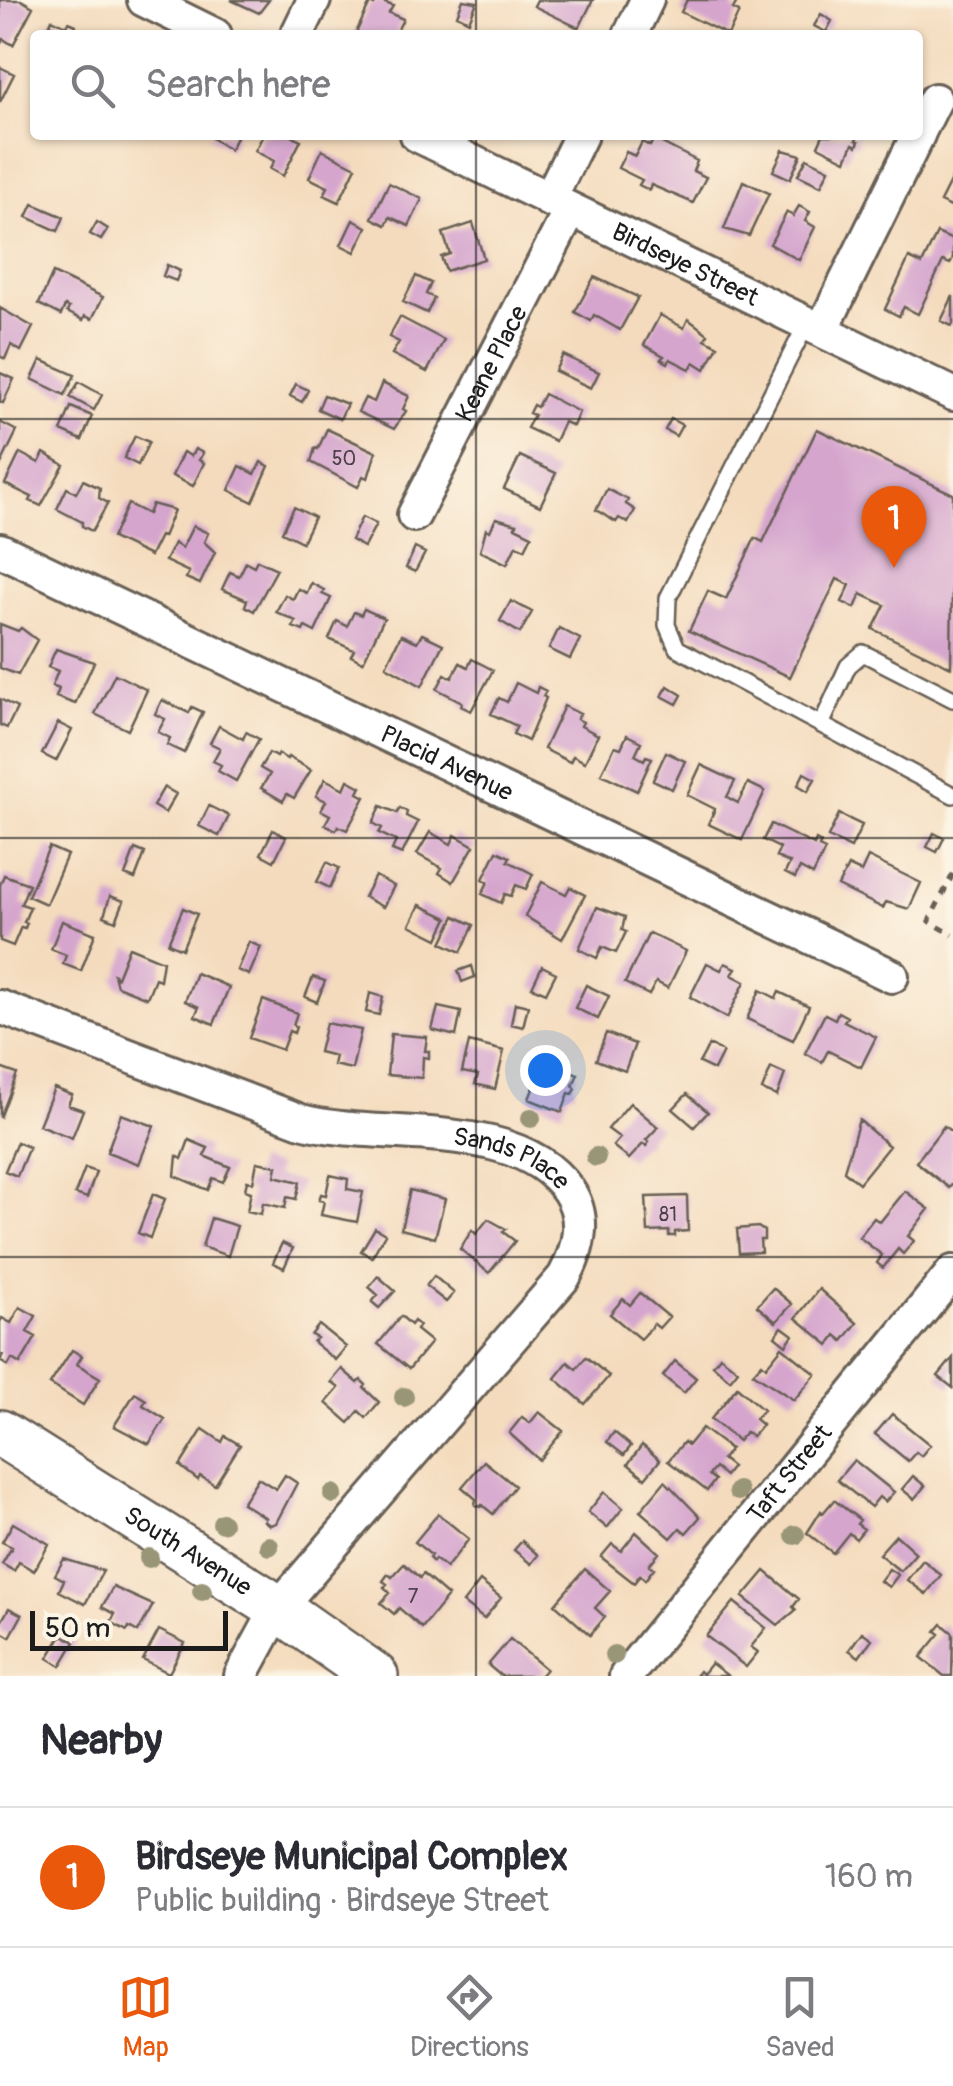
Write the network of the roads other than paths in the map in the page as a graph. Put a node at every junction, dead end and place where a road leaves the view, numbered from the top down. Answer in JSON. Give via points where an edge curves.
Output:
{"nodes":[{"id":1,"x":144,"y":0,"type":"edge"},
{"id":2,"x":314,"y":0,"type":"edge"},
{"id":3,"x":647,"y":0,"type":"edge"},
{"id":4,"x":205,"y":30,"type":"edge"},
{"id":5,"x":299,"y":30,"type":"edge"},
{"id":6,"x":632,"y":30,"type":"edge"},
{"id":7,"x":935,"y":100,"type":"dead end"},
{"id":8,"x":923,"y":125,"type":"edge"},
{"id":9,"x":427,"y":140,"type":"edge"},
{"id":10,"x":579,"y":140,"type":"edge"},
{"id":11,"x":915,"y":140,"type":"edge"},
{"id":12,"x":559,"y":205,"type":"junction"},
{"id":13,"x":814,"y":326,"type":"junction"},
{"id":14,"x":953,"y":394,"type":"edge"},
{"id":15,"x":414,"y":515,"type":"dead end"},
{"id":16,"x":0,"y":550,"type":"edge"},
{"id":17,"x":953,"y":698,"type":"edge"},
{"id":18,"x":821,"y":725,"type":"junction"},
{"id":19,"x":953,"y":796,"type":"edge"},
{"id":20,"x":892,"y":976,"type":"dead end"},
{"id":21,"x":0,"y":1006,"type":"edge"},
{"id":22,"x":953,"y":1272,"type":"edge"},
{"id":23,"x":0,"y":1434,"type":"edge"},
{"id":24,"x":278,"y":1608,"type":"junction"},
{"id":25,"x":241,"y":1676,"type":"edge"},
{"id":26,"x":375,"y":1676,"type":"edge"},
{"id":27,"x":626,"y":1676,"type":"edge"}],
"edges":[{"from":1,"to":4,"type":"street"},
{"from":2,"to":5,"type":"street"},
{"from":3,"to":6,"type":"street"},
{"from":7,"to":8,"type":"street"},
{"from":9,"to":12,"type":"street","name":"Birdseye Street"},
{"from":10,"to":12,"type":"street","name":"Keane Place"},
{"from":11,"to":13,"type":"street"},
{"from":12,"to":13,"type":"street","name":"Birdseye Street"},
{"from":12,"to":15,"type":"street","name":"Keane Place"},
{"from":13,"to":14,"type":"street","name":"Birdseye Street"},
{"from":13,"to":18,"type":"lane","via":[[668,598],[666,625],[676,648]]},
{"from":16,"to":20,"type":"street","name":"Placid Avenue"},
{"from":17,"to":18,"type":"lane","via":[[864,653],[848,666]]},
{"from":18,"to":19,"type":"lane"},
{"from":21,"to":24,"type":"street","name":"Sands Place","via":[[301,1121],[497,1146],[538,1162],[572,1196],[579,1237],[564,1277]]},
{"from":22,"to":27,"type":"street","name":"Taft Street"},
{"from":23,"to":24,"type":"main road","name":"South Avenue"},
{"from":24,"to":25,"type":"street","name":"Sands Place"},
{"from":24,"to":26,"type":"main road","name":"South Avenue"}]}
